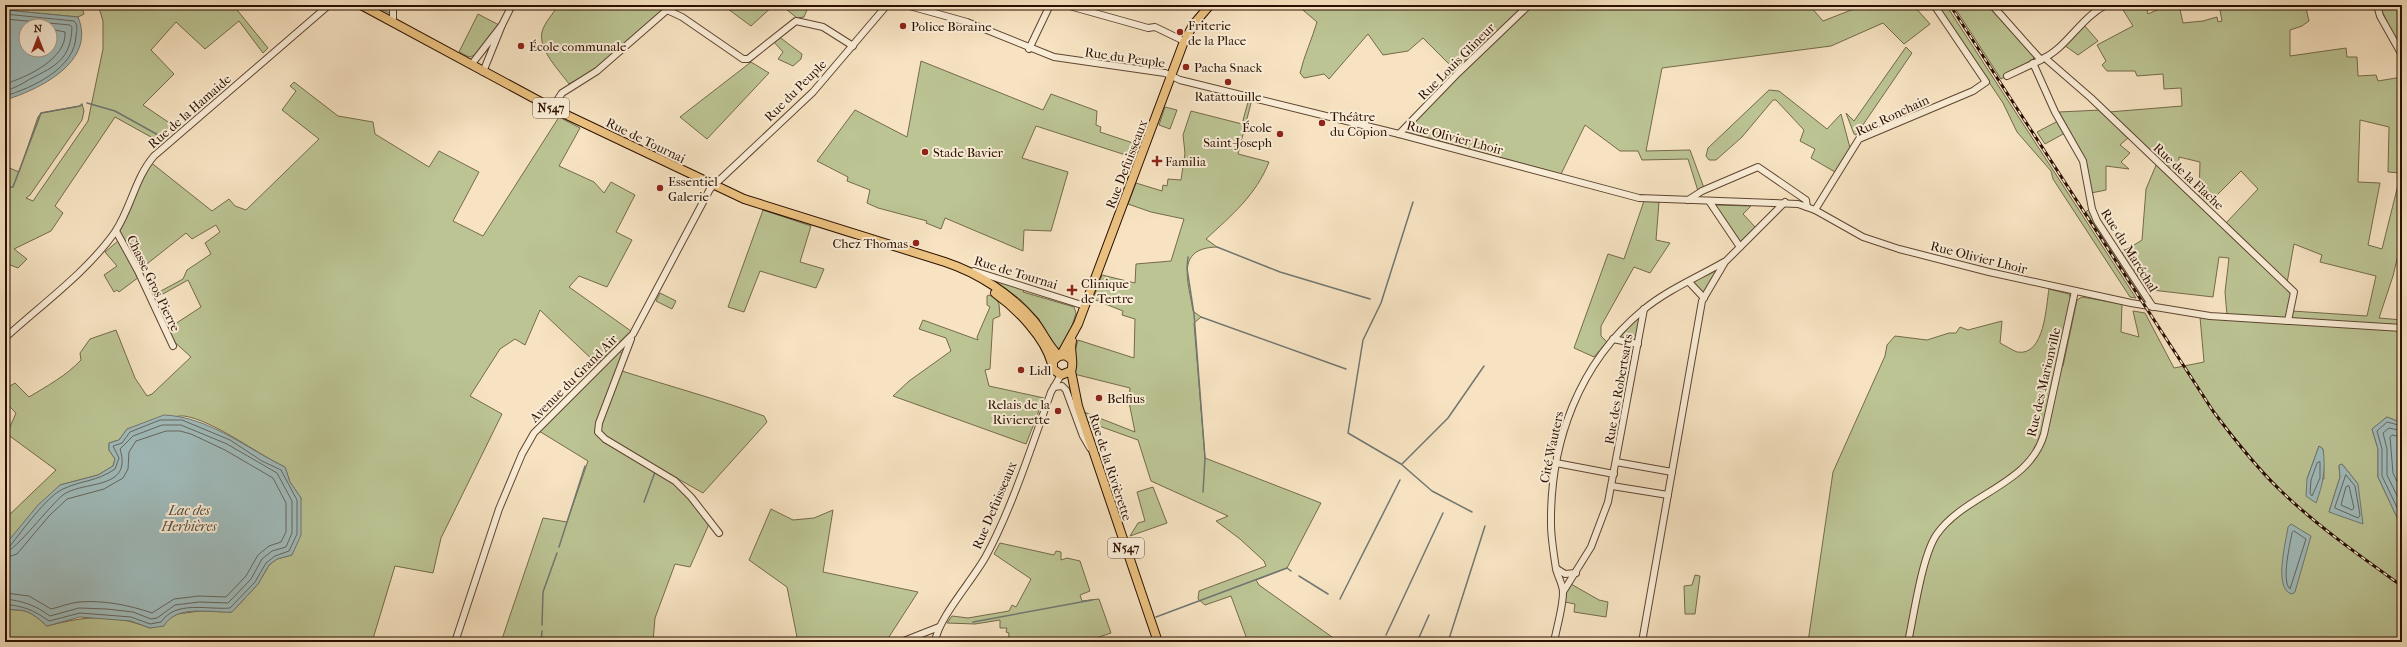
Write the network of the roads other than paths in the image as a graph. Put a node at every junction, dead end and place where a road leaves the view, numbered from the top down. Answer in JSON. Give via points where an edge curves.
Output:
{"nodes":[{"id":1,"x":329,"y":5,"type":"edge"},
{"id":2,"x":360,"y":5,"type":"edge"},
{"id":3,"x":393,"y":5,"type":"edge"},
{"id":4,"x":512,"y":5,"type":"edge"},
{"id":5,"x":887,"y":5,"type":"edge"},
{"id":6,"x":906,"y":5,"type":"edge"},
{"id":7,"x":1050,"y":5,"type":"edge"},
{"id":8,"x":1066,"y":5,"type":"edge"},
{"id":9,"x":1210,"y":5,"type":"edge"},
{"id":10,"x":1529,"y":5,"type":"edge"},
{"id":11,"x":1934,"y":5,"type":"edge"},
{"id":12,"x":1992,"y":5,"type":"edge"},
{"id":13,"x":2106,"y":5,"type":"edge"},
{"id":14,"x":2377,"y":5,"type":"edge"},
{"id":15,"x":912,"y":6,"type":"edge"},
{"id":16,"x":393,"y":23,"type":"junction"},
{"id":17,"x":502,"y":25,"type":"junction"},
{"id":18,"x":1184,"y":41,"type":"junction"},
{"id":19,"x":853,"y":46,"type":"junction"},
{"id":20,"x":1030,"y":49,"type":"junction"},
{"id":21,"x":2402,"y":55,"type":"edge"},
{"id":22,"x":2043,"y":59,"type":"junction"},
{"id":23,"x":2033,"y":63,"type":"junction"},
{"id":24,"x":471,"y":65,"type":"junction"},
{"id":25,"x":483,"y":72,"type":"junction"},
{"id":26,"x":1171,"y":76,"type":"junction"},
{"id":27,"x":2007,"y":76,"type":"dead end"},
{"id":28,"x":552,"y":108,"type":"junction"},
{"id":29,"x":1399,"y":134,"type":"junction"},
{"id":30,"x":713,"y":186,"type":"junction"},
{"id":31,"x":1688,"y":200,"type":"junction"},
{"id":32,"x":1709,"y":201,"type":"junction"},
{"id":33,"x":1785,"y":202,"type":"junction"},
{"id":34,"x":1807,"y":207,"type":"junction"},
{"id":35,"x":1815,"y":210,"type":"junction"},
{"id":36,"x":116,"y":231,"type":"junction"},
{"id":37,"x":1740,"y":247,"type":"junction"},
{"id":38,"x":937,"y":260,"type":"junction"},
{"id":39,"x":1725,"y":262,"type":"junction"},
{"id":40,"x":962,"y":268,"type":"junction"},
{"id":41,"x":1689,"y":282,"type":"junction"},
{"id":42,"x":2075,"y":291,"type":"junction"},
{"id":43,"x":1704,"y":298,"type":"junction"},
{"id":44,"x":1085,"y":306,"type":"junction"},
{"id":45,"x":2153,"y":307,"type":"junction"},
{"id":46,"x":1644,"y":309,"type":"junction"},
{"id":47,"x":2288,"y":321,"type":"junction"},
{"id":48,"x":2402,"y":328,"type":"edge"},
{"id":49,"x":633,"y":334,"type":"junction"},
{"id":50,"x":1073,"y":336,"type":"junction"},
{"id":51,"x":5,"y":338,"type":"edge"},
{"id":52,"x":1613,"y":339,"type":"junction"},
{"id":53,"x":1638,"y":344,"type":"junction"},
{"id":54,"x":173,"y":346,"type":"dead end"},
{"id":55,"x":1060,"y":355,"type":"junction"},
{"id":56,"x":1072,"y":360,"type":"junction"},
{"id":57,"x":1060,"y":371,"type":"junction"},
{"id":58,"x":1053,"y":390,"type":"junction"},
{"id":59,"x":1095,"y":454,"type":"junction"},
{"id":60,"x":1616,"y":462,"type":"junction"},
{"id":61,"x":1556,"y":463,"type":"junction"},
{"id":62,"x":1672,"y":472,"type":"junction"},
{"id":63,"x":1614,"y":474,"type":"junction"},
{"id":64,"x":1612,"y":486,"type":"junction"},
{"id":65,"x":1668,"y":495,"type":"junction"},
{"id":66,"x":719,"y":533,"type":"dead end"},
{"id":67,"x":1556,"y":569,"type":"junction"},
{"id":68,"x":1576,"y":573,"type":"junction"},
{"id":69,"x":1563,"y":592,"type":"junction"},
{"id":70,"x":939,"y":627,"type":"junction"},
{"id":71,"x":455,"y":642,"type":"edge"},
{"id":72,"x":901,"y":642,"type":"edge"},
{"id":73,"x":935,"y":642,"type":"edge"},
{"id":74,"x":1158,"y":642,"type":"edge"},
{"id":75,"x":1558,"y":642,"type":"edge"},
{"id":76,"x":1642,"y":642,"type":"edge"},
{"id":77,"x":1908,"y":642,"type":"edge"}],
"edges":[{"from":1,"to":36,"type":"street","name":"Rue de la Hamaide","via":[[154,156],[142,172]]},
{"from":2,"to":16,"type":"main road","name":"Rue de Tournai","number":"N547"},
{"from":3,"to":16,"type":"street"},
{"from":4,"to":17,"type":"street"},
{"from":5,"to":19,"type":"street","name":"Rue du Peuple"},
{"from":6,"to":15,"type":"street","name":"Rue du Peuple"},
{"from":7,"to":20,"type":"street"},
{"from":8,"to":18,"type":"street","via":[[1148,28],[1156,27]]},
{"from":9,"to":18,"type":"main road","name":"Rue Defuisseaux","via":[[1193,25]]},
{"from":10,"to":29,"type":"street","name":"Rue Louis Glineur"},
{"from":11,"to":35,"type":"street","name":"Rue Ronchain","via":[[1986,82],[1973,91],[1859,139]]},
{"from":12,"to":22,"type":"street"},
{"from":13,"to":22,"type":"street","via":[[2083,21],[2070,37]]},
{"from":14,"to":21,"type":"street","via":[[2380,16]]},
{"from":15,"to":20,"type":"street","name":"Rue du Peuple","via":[[967,22]]},
{"from":16,"to":24,"type":"main road","name":"Rue de Tournai","number":"N547"},
{"from":17,"to":24,"type":"street"},
{"from":17,"to":25,"type":"street"},
{"from":18,"to":26,"type":"main road","name":"Rue Defuisseaux"},
{"from":19,"to":28,"type":"street","via":[[823,27],[796,21],[748,59],[743,60],[682,17],[667,10],[597,71],[562,93]]},
{"from":19,"to":30,"type":"street","name":"Rue du Peuple","via":[[813,92]]},
{"from":20,"to":26,"type":"street","name":"Rue du Peuple","via":[[1054,57],[1163,72]]},
{"from":22,"to":23,"type":"street"},
{"from":22,"to":47,"type":"street","name":"Rue de la Flache","via":[[2091,98],[2294,292]]},
{"from":23,"to":27,"type":"street"},
{"from":23,"to":45,"type":"street","name":"Rue du Maréchal","via":[[2055,112],[2083,161],[2092,209],[2097,221]]},
{"from":24,"to":25,"type":"main road","name":"Rue de Tournai","number":"N547"},
{"from":25,"to":28,"type":"main road","name":"Rue de Tournai","number":"N547"},
{"from":26,"to":29,"type":"street","name":"Rue Olivier Lhoir"},
{"from":26,"to":44,"type":"main road","name":"Rue Defuisseaux"},
{"from":28,"to":30,"type":"main road","name":"Rue de Tournai","number":"N547"},
{"from":29,"to":31,"type":"street","name":"Rue Olivier Lhoir","via":[[1639,198]]},
{"from":30,"to":38,"type":"main road","name":"Rue de Tournai","number":"N547","via":[[781,212]]},
{"from":30,"to":49,"type":"street","name":"Avenue du Grand Air"},
{"from":31,"to":32,"type":"street","name":"Rue Olivier Lhoir"},
{"from":31,"to":34,"type":"street","via":[[1702,191],[1758,167],[1806,200]]},
{"from":32,"to":33,"type":"street","name":"Rue Olivier Lhoir"},
{"from":32,"to":37,"type":"street"},
{"from":33,"to":34,"type":"street","name":"Rue Olivier Lhoir"},
{"from":33,"to":37,"type":"street","name":"Cité Wauters"},
{"from":34,"to":35,"type":"street","name":"Rue Olivier Lhoir"},
{"from":35,"to":42,"type":"street","name":"Rue Olivier Lhoir","via":[[1875,242],[1989,272]]},
{"from":36,"to":51,"type":"street","name":"Rue de la Hamaide","via":[[93,258]]},
{"from":36,"to":54,"type":"street","name":"Chasse Gros Pierre"},
{"from":37,"to":39,"type":"street","name":"Cité Wauters"},
{"from":38,"to":40,"type":"main road","name":"Rue de Tournai","number":"N547"},
{"from":38,"to":57,"type":"main road","name":"Rue de Tournai","number":"N547","via":[[978,282],[1007,303],[1036,335]]},
{"from":39,"to":41,"type":"street","name":"Cité Wauters"},
{"from":39,"to":43,"type":"street","name":"Cité Wauters"},
{"from":40,"to":44,"type":"street","name":"Rue de Tournai"},
{"from":40,"to":55,"type":"main road","name":"Rue de Tournai","number":"N547","via":[[1013,300],[1034,321]]},
{"from":41,"to":43,"type":"street"},
{"from":41,"to":46,"type":"street","name":"Cité Wauters"},
{"from":42,"to":45,"type":"street","name":"Rue Olivier Lhoir"},
{"from":42,"to":77,"type":"street","name":"Rue des Marionville","via":[[2039,449],[2022,469],[1949,521],[1934,538]]},
{"from":43,"to":62,"type":"street","name":"Cité Wauters"},
{"from":44,"to":50,"type":"main road","name":"Rue Defuisseaux"},
{"from":45,"to":47,"type":"street","name":"Rue du Maréchal","via":[[2210,316]]},
{"from":46,"to":52,"type":"street","name":"Cité Wauters"},
{"from":46,"to":53,"type":"street","name":"Rue des Robertsarts"},
{"from":47,"to":48,"type":"street","name":"Rue du Maréchal"},
{"from":49,"to":66,"type":"street","via":[[599,423],[598,432],[605,439],[675,481]]},
{"from":49,"to":71,"type":"street","name":"Avenue du Grand Air","via":[[541,424],[529,440],[499,508]]},
{"from":50,"to":55,"type":"main road","name":"Rue Defuisseaux"},
{"from":50,"to":56,"type":"main road","name":"Rue Defuisseaux","via":[[1070,347]]},
{"from":52,"to":53,"type":"street"},
{"from":52,"to":61,"type":"street","name":"Cité Wauters","via":[[1595,362],[1574,399],[1563,430]]},
{"from":53,"to":60,"type":"street","name":"Rue des Robertsarts"},
{"from":55,"to":56,"type":"main road","via":[[1068,356]]},
{"from":55,"to":57,"type":"main road","name":"Rue Defuisseaux"},
{"from":56,"to":57,"type":"main road","name":"Rue Defuisseaux"},
{"from":57,"to":58,"type":"street","name":"Rue Defuisseaux"},
{"from":57,"to":59,"type":"main road","name":"Rue de la Rivièrette","number":"N547","via":[[1074,391]]},
{"from":58,"to":59,"type":"street","via":[[1062,386],[1066,390],[1083,436]]},
{"from":58,"to":70,"type":"street","name":"Rue Defuisseaux","via":[[997,533],[979,568]]},
{"from":59,"to":74,"type":"main road","name":"Rue de la Rivièrette","number":"N547"},
{"from":60,"to":62,"type":"street"},
{"from":60,"to":63,"type":"street","name":"Rue des Robertsarts"},
{"from":61,"to":63,"type":"street"},
{"from":61,"to":67,"type":"street","name":"Cité Wauters","via":[[1551,514]]},
{"from":62,"to":65,"type":"street","name":"Cité Wauters"},
{"from":63,"to":64,"type":"street","name":"Rue des Robertsarts"},
{"from":64,"to":65,"type":"street"},
{"from":64,"to":68,"type":"street","name":"Rue des Robertsarts","via":[[1591,547]]},
{"from":65,"to":76,"type":"street","name":"Cité Wauters"},
{"from":67,"to":68,"type":"street","via":[[1565,574]]},
{"from":67,"to":69,"type":"street","name":"Cité Wauters"},
{"from":68,"to":69,"type":"street","name":"Rue des Robertsarts"},
{"from":69,"to":75,"type":"street","name":"Cité Wauters","via":[[1555,637]]},
{"from":70,"to":72,"type":"street"},
{"from":70,"to":73,"type":"street","name":"Rue Defuisseaux"}]}
